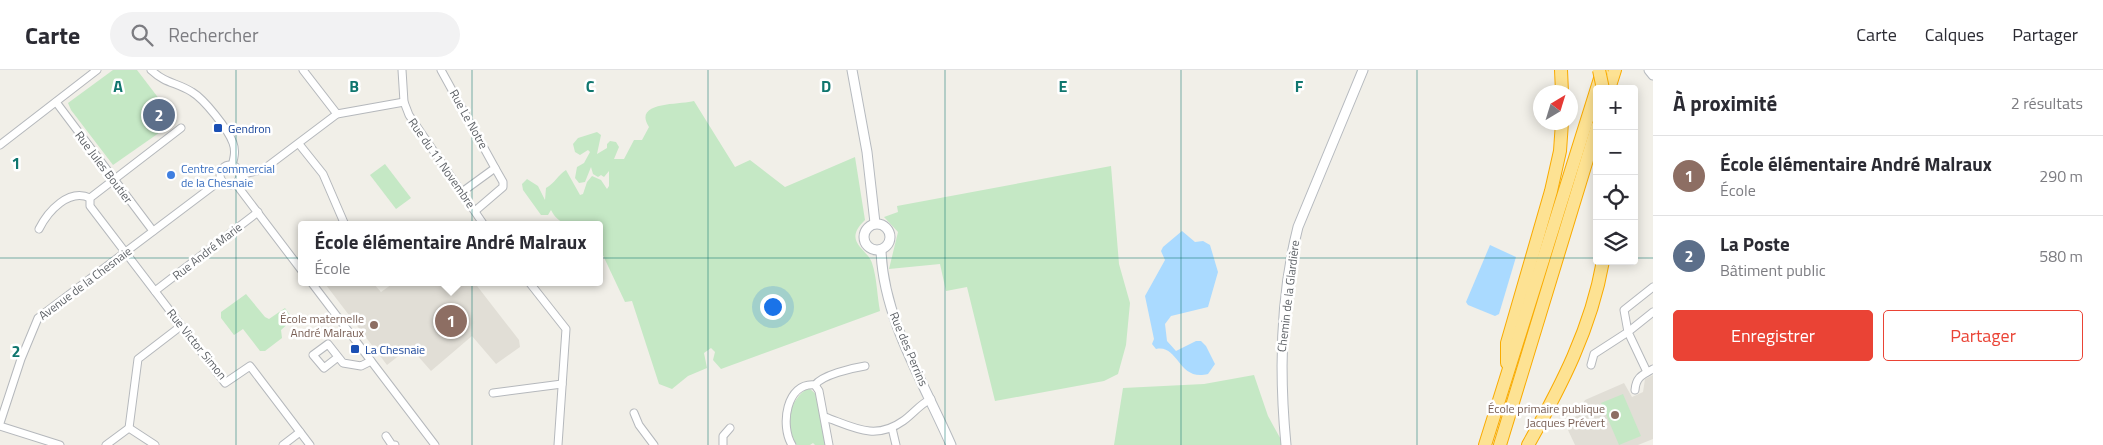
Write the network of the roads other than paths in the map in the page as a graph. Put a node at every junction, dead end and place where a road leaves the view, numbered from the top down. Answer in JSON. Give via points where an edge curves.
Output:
{"nodes":[{"id":1,"x":97,"y":70,"type":"edge"},
{"id":2,"x":151,"y":70,"type":"edge"},
{"id":3,"x":304,"y":70,"type":"edge"},
{"id":4,"x":402,"y":70,"type":"edge"},
{"id":5,"x":441,"y":70,"type":"edge"},
{"id":6,"x":852,"y":70,"type":"edge"},
{"id":7,"x":1363,"y":70,"type":"edge"},
{"id":8,"x":1562,"y":70,"type":"edge"},
{"id":9,"x":1601,"y":70,"type":"edge"},
{"id":10,"x":1614,"y":70,"type":"edge"},
{"id":11,"x":1649,"y":70,"type":"edge"},
{"id":12,"x":1653,"y":75,"type":"edge"},
{"id":13,"x":1562,"y":85,"type":"edge"},
{"id":14,"x":1603,"y":85,"type":"edge"},
{"id":15,"x":1610,"y":85,"type":"edge"},
{"id":16,"x":56,"y":102,"type":"junction"},
{"id":17,"x":404,"y":102,"type":"junction"},
{"id":18,"x":338,"y":114,"type":"junction"},
{"id":19,"x":181,"y":128,"type":"dead end"},
{"id":20,"x":1561,"y":130,"type":"edge"},
{"id":21,"x":1596,"y":130,"type":"edge"},
{"id":22,"x":299,"y":144,"type":"junction"},
{"id":23,"x":0,"y":145,"type":"edge"},
{"id":24,"x":232,"y":166,"type":"junction"},
{"id":25,"x":495,"y":168,"type":"junction"},
{"id":26,"x":240,"y":175,"type":"junction"},
{"id":27,"x":113,"y":180,"type":"junction"},
{"id":28,"x":221,"y":180,"type":"junction"},
{"id":29,"x":236,"y":184,"type":"junction"},
{"id":30,"x":462,"y":192,"type":"junction"},
{"id":31,"x":90,"y":198,"type":"junction"},
{"id":32,"x":475,"y":210,"type":"junction"},
{"id":33,"x":258,"y":212,"type":"junction"},
{"id":34,"x":343,"y":221,"type":"edge"},
{"id":35,"x":482,"y":221,"type":"edge"},
{"id":36,"x":875,"y":223,"type":"junction"},
{"id":37,"x":39,"y":229,"type":"dead end"},
{"id":38,"x":153,"y":231,"type":"junction"},
{"id":39,"x":881,"y":250,"type":"junction"},
{"id":40,"x":126,"y":253,"type":"junction"},
{"id":41,"x":1601,"y":265,"type":"edge"},
{"id":42,"x":298,"y":266,"type":"edge"},
{"id":43,"x":317,"y":286,"type":"edge"},
{"id":44,"x":532,"y":286,"type":"edge"},
{"id":45,"x":1653,"y":287,"type":"edge"},
{"id":46,"x":156,"y":291,"type":"junction"},
{"id":47,"x":1653,"y":312,"type":"edge"},
{"id":48,"x":181,"y":326,"type":"junction"},
{"id":49,"x":1628,"y":332,"type":"junction"},
{"id":50,"x":338,"y":358,"type":"dead end"},
{"id":51,"x":371,"y":361,"type":"junction"},
{"id":52,"x":1591,"y":365,"type":"dead end"},
{"id":53,"x":865,"y":366,"type":"dead end"},
{"id":54,"x":1650,"y":370,"type":"edge"},
{"id":55,"x":1506,"y":378,"type":"junction"},
{"id":56,"x":562,"y":384,"type":"junction"},
{"id":57,"x":815,"y":385,"type":"junction"},
{"id":58,"x":1635,"y":390,"type":"dead end"},
{"id":59,"x":493,"y":392,"type":"dead end"},
{"id":60,"x":931,"y":399,"type":"junction"},
{"id":61,"x":634,"y":413,"type":"dead end"},
{"id":62,"x":825,"y":417,"type":"junction"},
{"id":63,"x":0,"y":424,"type":"edge"},
{"id":64,"x":129,"y":428,"type":"junction"},
{"id":65,"x":730,"y":428,"type":"dead end"},
{"id":66,"x":892,"y":428,"type":"junction"},
{"id":67,"x":300,"y":432,"type":"junction"},
{"id":68,"x":386,"y":436,"type":"dead end"},
{"id":69,"x":60,"y":445,"type":"edge"},
{"id":70,"x":106,"y":445,"type":"edge"},
{"id":71,"x":155,"y":445,"type":"edge"},
{"id":72,"x":283,"y":445,"type":"edge"},
{"id":73,"x":310,"y":445,"type":"edge"},
{"id":74,"x":395,"y":445,"type":"edge"},
{"id":75,"x":435,"y":445,"type":"edge"},
{"id":76,"x":558,"y":445,"type":"edge"},
{"id":77,"x":654,"y":445,"type":"edge"},
{"id":78,"x":723,"y":445,"type":"edge"},
{"id":79,"x":792,"y":445,"type":"edge"},
{"id":80,"x":829,"y":445,"type":"edge"},
{"id":81,"x":896,"y":445,"type":"edge"},
{"id":82,"x":951,"y":445,"type":"edge"},
{"id":83,"x":1286,"y":445,"type":"edge"},
{"id":84,"x":1485,"y":445,"type":"edge"},
{"id":85,"x":1500,"y":445,"type":"edge"},
{"id":86,"x":1528,"y":445,"type":"edge"}],
"edges":[{"from":1,"to":16,"type":"street"},
{"from":2,"to":24,"type":"street","via":[[204,102],[232,140],[235,155]]},
{"from":3,"to":18,"type":"street"},
{"from":4,"to":17,"type":"street","name":"Rue du 11 Novembre"},
{"from":5,"to":25,"type":"street","name":"Rue Le Notre"},
{"from":6,"to":36,"type":"street","via":[[867,152]]},
{"from":7,"to":83,"type":"street","name":"Chemin de la Glardière","via":[[1298,226],[1293,247],[1280,363]]},
{"from":8,"to":13,"type":"highway"},
{"from":9,"to":14,"type":"highway","bridge":true},
{"from":9,"to":55,"type":"highway"},
{"from":10,"to":15,"type":"highway"},
{"from":11,"to":12,"type":"street"},
{"from":16,"to":23,"type":"street"},
{"from":16,"to":27,"type":"street","name":"Rue Jules Boutier"},
{"from":17,"to":18,"type":"street"},
{"from":17,"to":30,"type":"street","name":"Rue du 11 Novembre","via":[[409,115]]},
{"from":18,"to":22,"type":"street"},
{"from":19,"to":27,"type":"street"},
{"from":20,"to":55,"type":"highway","via":[[1551,191],[1507,343]]},
{"from":21,"to":85,"type":"highway"},
{"from":22,"to":26,"type":"street","via":[[264,168]]},
{"from":22,"to":34,"type":"street","via":[[322,174]]},
{"from":24,"to":26,"type":"street","via":[[239,170]]},
{"from":24,"to":28,"type":"street","via":[[222,169]]},
{"from":25,"to":30,"type":"street"},
{"from":25,"to":32,"type":"street","name":"Rue Le Notre","via":[[503,187]]},
{"from":26,"to":29,"type":"street"},
{"from":27,"to":31,"type":"street"},
{"from":27,"to":38,"type":"street","name":"Rue Jules Boutier"},
{"from":28,"to":29,"type":"street","via":[[228,185]]},
{"from":28,"to":38,"type":"street","name":"Avenue de la Chesnaie"},
{"from":29,"to":33,"type":"street"},
{"from":30,"to":32,"type":"street","name":"Rue du 11 Novembre"},
{"from":31,"to":37,"type":"street","via":[[72,195],[45,216]]},
{"from":31,"to":40,"type":"street","name":"Rue Victor Simon","via":[[90,206]]},
{"from":32,"to":35,"type":"street","name":"Rue du 11 Novembre"},
{"from":33,"to":42,"type":"street"},
{"from":33,"to":46,"type":"street","name":"Rue André Marie"},
{"from":36,"to":39,"type":"street","via":[[890,231],[888,245]]},
{"from":36,"to":39,"type":"street","via":[[865,231],[864,240],[868,247]]},
{"from":38,"to":40,"type":"street","name":"Avenue de la Chesnaie"},
{"from":39,"to":60,"type":"street","name":"Rue des Perrins","via":[[881,266],[893,312]]},
{"from":40,"to":46,"type":"street","name":"Rue Victor Simon"},
{"from":40,"to":63,"type":"street","name":"Avenue de la Chesnaie","via":[[38,318]]},
{"from":41,"to":86,"type":"highway","via":[[1595,299],[1573,360]]},
{"from":43,"to":51,"type":"street"},
{"from":44,"to":56,"type":"street","via":[[566,329]]},
{"from":45,"to":49,"type":"street","via":[[1624,310]]},
{"from":46,"to":48,"type":"street","name":"Rue Victor Simon"},
{"from":47,"to":49,"type":"street"},
{"from":48,"to":64,"type":"street","via":[[138,359]]},
{"from":48,"to":67,"type":"street","name":"Rue Victor Simon","via":[[225,383],[250,366]]},
{"from":49,"to":52,"type":"street","via":[[1594,354]]},
{"from":49,"to":54,"type":"street"},
{"from":50,"to":51,"type":"street","via":[[343,363],[361,366]]},
{"from":51,"to":75,"type":"street"},
{"from":53,"to":57,"type":"street","via":[[837,373]]},
{"from":54,"to":58,"type":"street","via":[[1636,380]]},
{"from":55,"to":84,"type":"highway"},
{"from":56,"to":59,"type":"street"},
{"from":56,"to":76,"type":"street"},
{"from":57,"to":62,"type":"street"},
{"from":57,"to":79,"type":"street","via":[[798,392],[787,409],[785,428]]},
{"from":60,"to":66,"type":"street"},
{"from":60,"to":82,"type":"street","name":"Rue des Perrins"},
{"from":61,"to":77,"type":"street"},
{"from":62,"to":66,"type":"street","via":[[858,430],[872,432]]},
{"from":62,"to":80,"type":"street"},
{"from":63,"to":69,"type":"street"},
{"from":64,"to":70,"type":"street"},
{"from":64,"to":71,"type":"street"},
{"from":65,"to":78,"type":"street","via":[[722,436]]},
{"from":66,"to":81,"type":"street"},
{"from":67,"to":72,"type":"street"},
{"from":67,"to":73,"type":"street","name":"Rue Victor Simon"},
{"from":68,"to":74,"type":"street"}]}
